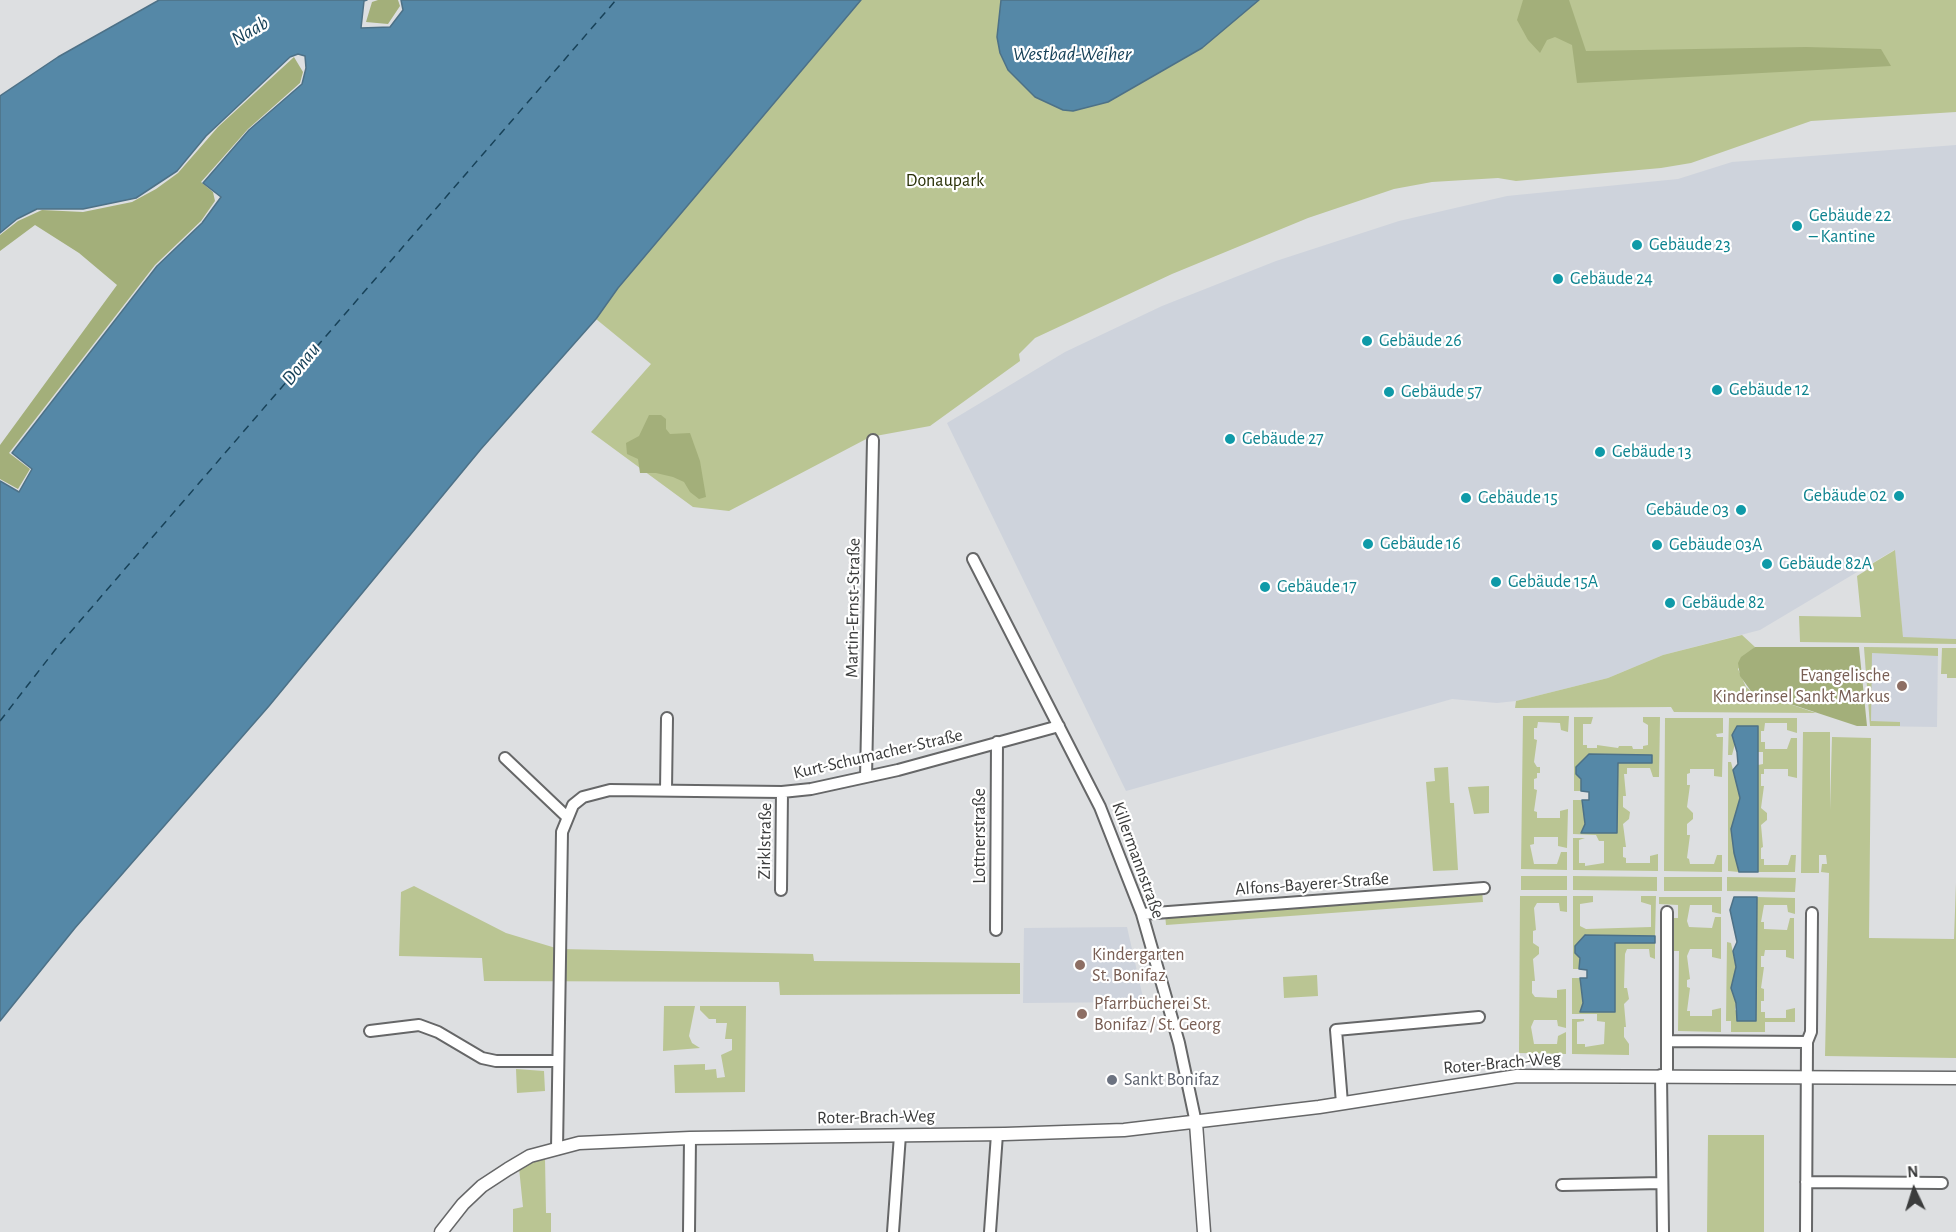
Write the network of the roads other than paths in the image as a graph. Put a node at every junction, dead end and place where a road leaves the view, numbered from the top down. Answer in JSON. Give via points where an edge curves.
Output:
{"nodes":[{"id":1,"x":873,"y":440,"type":"dead end"},
{"id":2,"x":973,"y":559,"type":"dead end"},
{"id":3,"x":667,"y":718,"type":"dead end"},
{"id":4,"x":1059,"y":726,"type":"junction"},
{"id":5,"x":997,"y":742,"type":"junction"},
{"id":6,"x":505,"y":758,"type":"dead end"},
{"id":7,"x":866,"y":777,"type":"junction"},
{"id":8,"x":666,"y":790,"type":"junction"},
{"id":9,"x":782,"y":792,"type":"junction"},
{"id":10,"x":567,"y":816,"type":"junction"},
{"id":11,"x":1484,"y":888,"type":"dead end"},
{"id":12,"x":781,"y":890,"type":"dead end"},
{"id":13,"x":1667,"y":912,"type":"dead end"},
{"id":14,"x":1812,"y":913,"type":"dead end"},
{"id":15,"x":1142,"y":914,"type":"junction"},
{"id":16,"x":996,"y":930,"type":"dead end"},
{"id":17,"x":1479,"y":1017,"type":"dead end"},
{"id":18,"x":370,"y":1031,"type":"dead end"},
{"id":19,"x":1667,"y":1041,"type":"junction"},
{"id":20,"x":1808,"y":1042,"type":"junction"},
{"id":21,"x":558,"y":1061,"type":"junction"},
{"id":22,"x":1664,"y":1075,"type":"junction"},
{"id":23,"x":1807,"y":1076,"type":"junction"},
{"id":24,"x":1956,"y":1078,"type":"edge"},
{"id":25,"x":1342,"y":1103,"type":"junction"},
{"id":26,"x":1196,"y":1123,"type":"junction"},
{"id":27,"x":997,"y":1134,"type":"junction"},
{"id":28,"x":900,"y":1135,"type":"junction"},
{"id":29,"x":690,"y":1138,"type":"junction"},
{"id":30,"x":557,"y":1149,"type":"junction"},
{"id":31,"x":1806,"y":1182,"type":"junction"},
{"id":32,"x":1942,"y":1182,"type":"dead end"},
{"id":33,"x":1662,"y":1183,"type":"junction"},
{"id":34,"x":1562,"y":1185,"type":"dead end"},
{"id":35,"x":441,"y":1232,"type":"edge"},
{"id":36,"x":689,"y":1232,"type":"edge"},
{"id":37,"x":893,"y":1232,"type":"edge"},
{"id":38,"x":990,"y":1232,"type":"edge"},
{"id":39,"x":1204,"y":1232,"type":"edge"},
{"id":40,"x":1663,"y":1232,"type":"edge"},
{"id":41,"x":1806,"y":1232,"type":"edge"}],
"edges":[{"from":1,"to":7,"type":"street","name":"Martin-Ernst-Straße"},
{"from":2,"to":4,"type":"street","name":"Killermannstraße"},
{"from":3,"to":8,"type":"street"},
{"from":4,"to":5,"type":"street","name":"Kurt-Schumacher-Straße"},
{"from":4,"to":15,"type":"street","name":"Killermannstraße","via":[[1100,807]]},
{"from":5,"to":7,"type":"street","name":"Kurt-Schumacher-Straße"},
{"from":5,"to":16,"type":"street","name":"Lottnerstraße"},
{"from":6,"to":10,"type":"street"},
{"from":7,"to":9,"type":"street","name":"Kurt-Schumacher-Straße"},
{"from":8,"to":9,"type":"street","name":"Kurt-Schumacher-Straße"},
{"from":8,"to":10,"type":"street","name":"Kurt-Schumacher-Straße","via":[[596,792],[573,805]]},
{"from":9,"to":12,"type":"street","name":"Zirklstraße"},
{"from":10,"to":21,"type":"street","via":[[561,832]]},
{"from":11,"to":15,"type":"street","name":"Alfons-Bayerer-Straße"},
{"from":13,"to":19,"type":"street"},
{"from":14,"to":20,"type":"street"},
{"from":15,"to":26,"type":"street","name":"Killermannstraße","via":[[1179,1042]]},
{"from":17,"to":25,"type":"street","via":[[1336,1030]]},
{"from":18,"to":21,"type":"street","via":[[419,1025],[482,1058]]},
{"from":19,"to":20,"type":"street"},
{"from":19,"to":22,"type":"street"},
{"from":20,"to":23,"type":"street"},
{"from":21,"to":30,"type":"street"},
{"from":22,"to":23,"type":"street","name":"Roter-Brach-Weg"},
{"from":22,"to":25,"type":"street","name":"Roter-Brach-Weg","via":[[1509,1077]]},
{"from":22,"to":33,"type":"street"},
{"from":23,"to":24,"type":"street","name":"Roter-Brach-Weg"},
{"from":23,"to":31,"type":"street"},
{"from":25,"to":26,"type":"street","name":"Roter-Brach-Weg"},
{"from":26,"to":27,"type":"street","name":"Roter-Brach-Weg","via":[[1124,1130]]},
{"from":26,"to":39,"type":"street","name":"Killermannstraße"},
{"from":27,"to":28,"type":"street","name":"Roter-Brach-Weg"},
{"from":27,"to":38,"type":"street"},
{"from":28,"to":29,"type":"street","name":"Roter-Brach-Weg"},
{"from":28,"to":37,"type":"street"},
{"from":29,"to":30,"type":"street","name":"Roter-Brach-Weg","via":[[606,1141]]},
{"from":29,"to":36,"type":"street"},
{"from":30,"to":35,"type":"street","name":"Roter-Brach-Weg","via":[[530,1156],[482,1186]]},
{"from":31,"to":32,"type":"street"},
{"from":31,"to":41,"type":"street"},
{"from":33,"to":34,"type":"street"},
{"from":33,"to":40,"type":"street"}]}
